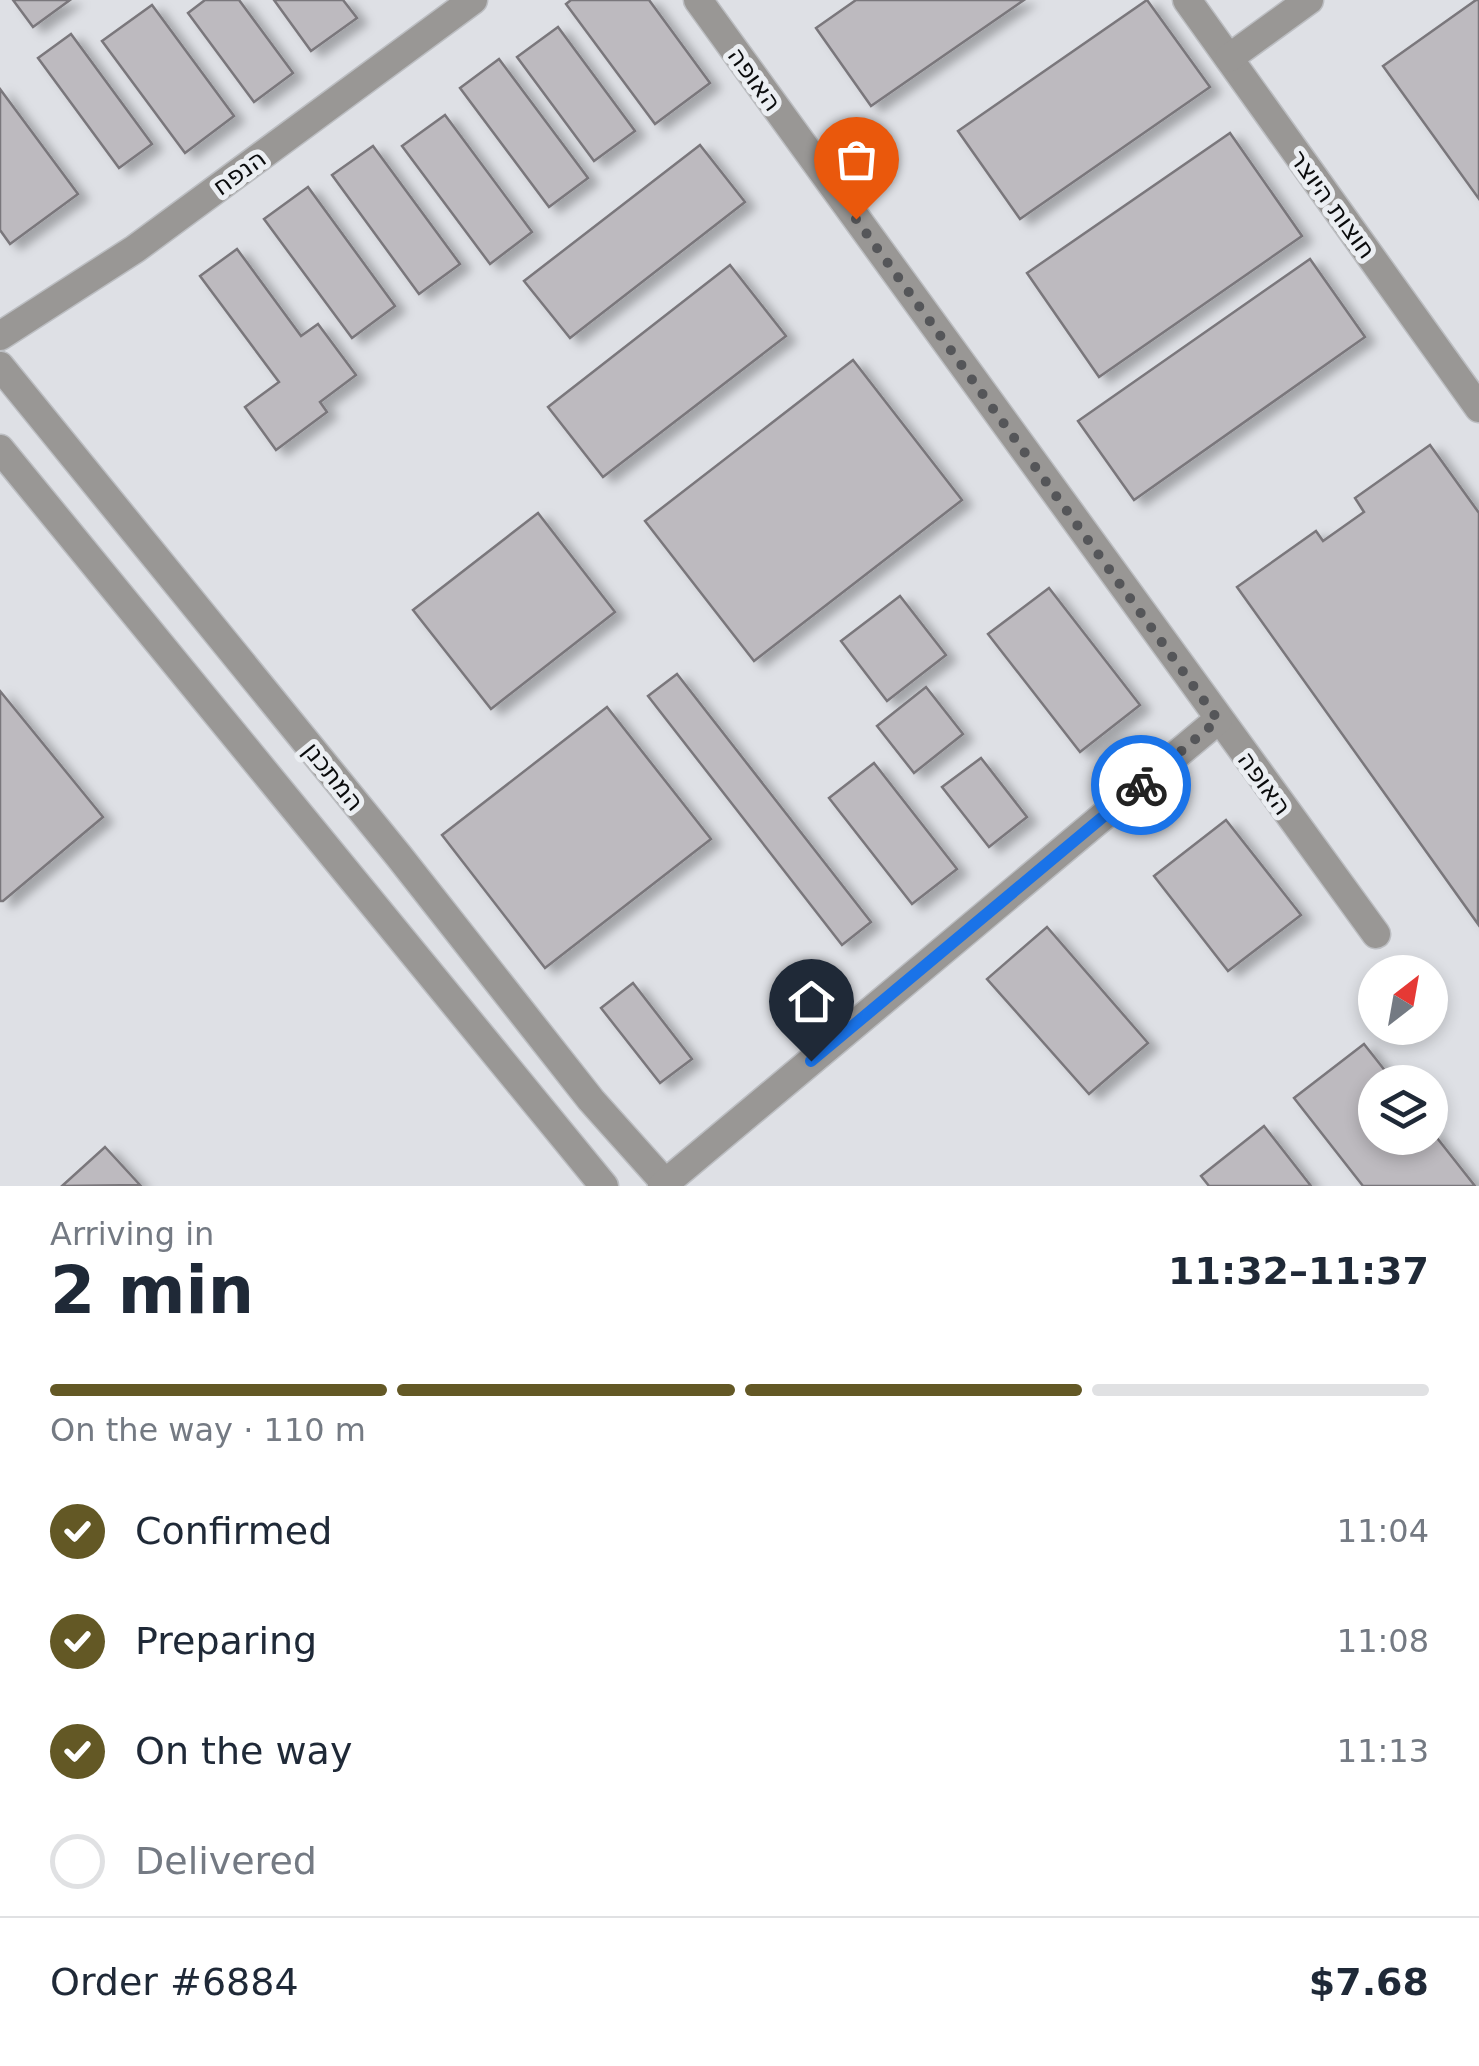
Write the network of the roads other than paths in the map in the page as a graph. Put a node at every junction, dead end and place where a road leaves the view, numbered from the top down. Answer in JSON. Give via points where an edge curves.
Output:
{"nodes":[{"id":1,"x":473,"y":0,"type":"edge"},
{"id":2,"x":698,"y":0,"type":"edge"},
{"id":3,"x":1188,"y":0,"type":"edge"},
{"id":4,"x":1309,"y":0,"type":"edge"},
{"id":5,"x":1229,"y":58,"type":"junction"},
{"id":6,"x":0,"y":336,"type":"edge"},
{"id":7,"x":0,"y":366,"type":"edge"},
{"id":8,"x":1479,"y":408,"type":"edge"},
{"id":9,"x":0,"y":448,"type":"edge"},
{"id":10,"x":1218,"y":720,"type":"junction"},
{"id":11,"x":1376,"y":934,"type":"dead end"},
{"id":12,"x":665,"y":1185,"type":"edge"},
{"id":13,"x":604,"y":1186,"type":"edge"}],
"edges":[{"from":1,"to":6,"type":"street","name":"הנפח","via":[[135,248]]},
{"from":2,"to":10,"type":"street","name":"האופה"},
{"from":3,"to":5,"type":"street","name":"חוצות היוצר"},
{"from":4,"to":5,"type":"street"},
{"from":5,"to":8,"type":"street","name":"חוצות היוצר"},
{"from":7,"to":12,"type":"street","name":"המתכנן"},
{"from":9,"to":13,"type":"street","name":"המתכנן"},
{"from":10,"to":11,"type":"street","name":"האופה"},
{"from":10,"to":12,"type":"street"}]}
